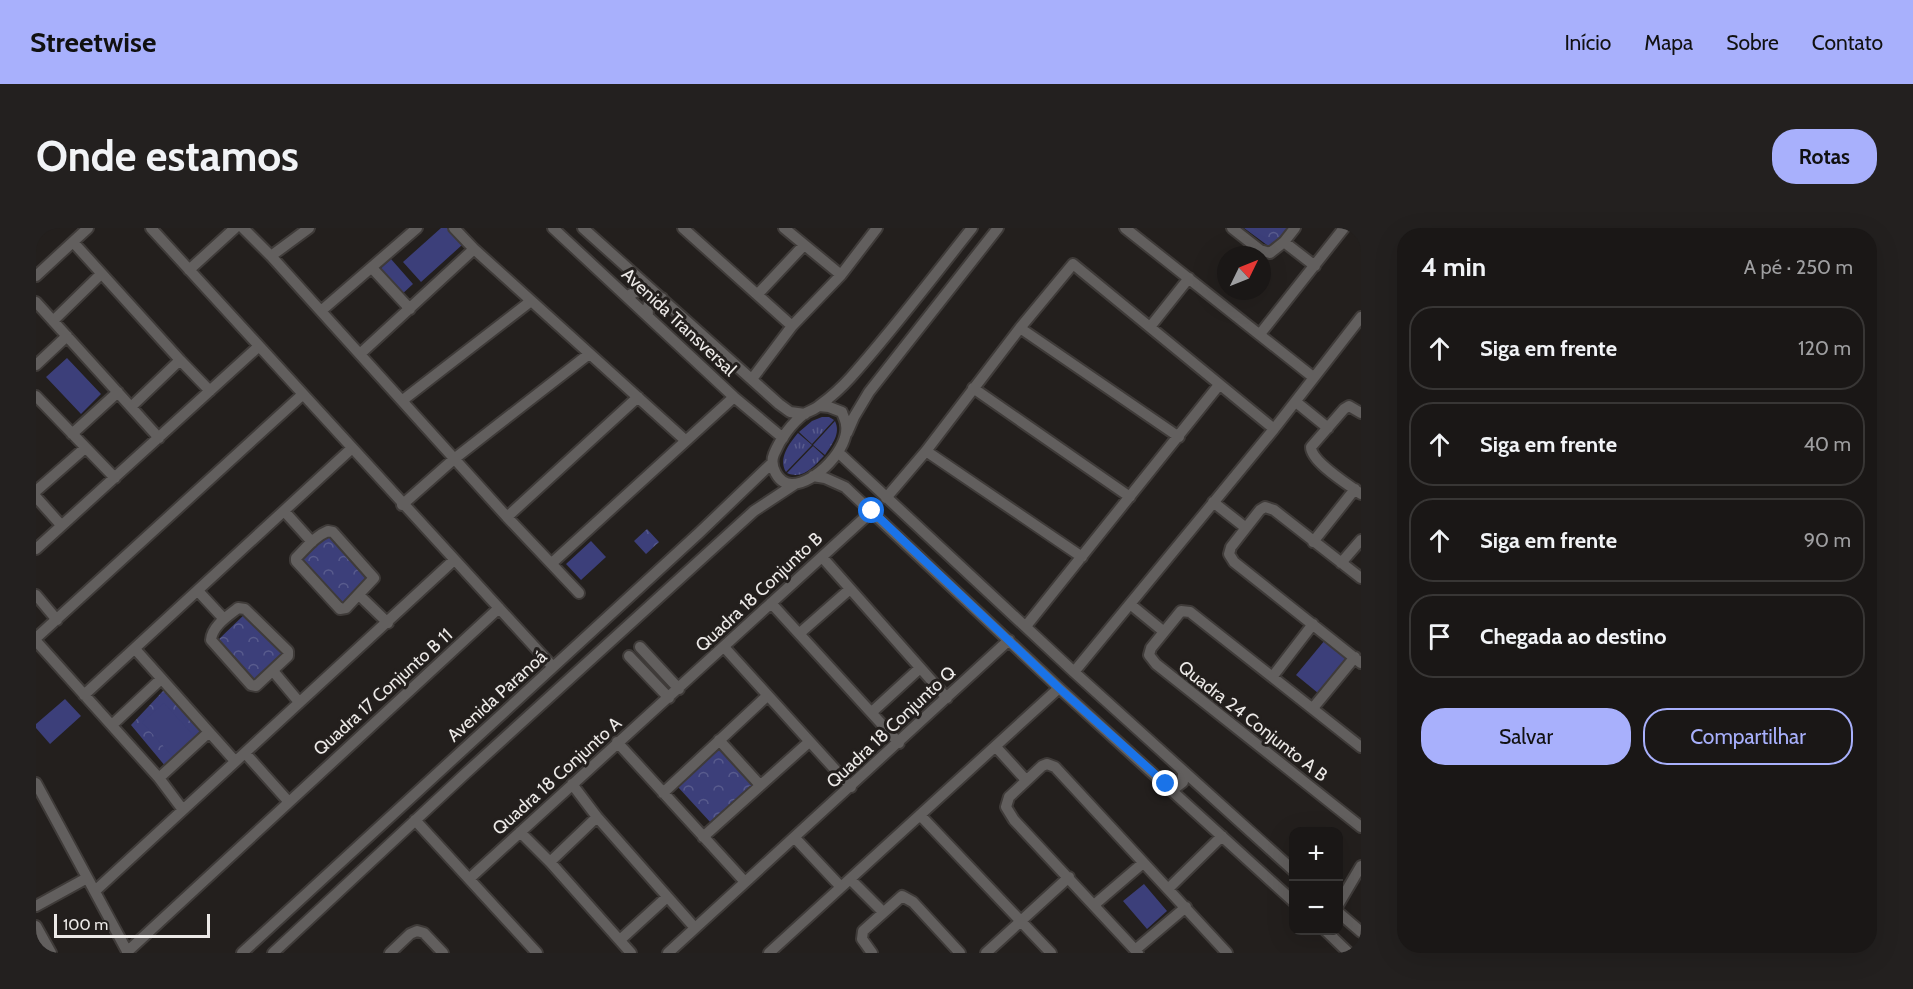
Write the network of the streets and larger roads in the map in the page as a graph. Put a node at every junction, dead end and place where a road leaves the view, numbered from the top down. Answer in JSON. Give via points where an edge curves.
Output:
{"nodes":[{"id":1,"x":88,"y":228,"type":"edge"},
{"id":2,"x":150,"y":228,"type":"edge"},
{"id":3,"x":235,"y":228,"type":"edge"},
{"id":4,"x":243,"y":228,"type":"edge"},
{"id":5,"x":309,"y":228,"type":"edge"},
{"id":6,"x":417,"y":228,"type":"edge"},
{"id":7,"x":454,"y":228,"type":"edge"},
{"id":8,"x":553,"y":228,"type":"edge"},
{"id":9,"x":583,"y":228,"type":"edge"},
{"id":10,"x":683,"y":228,"type":"edge"},
{"id":11,"x":784,"y":228,"type":"edge"},
{"id":12,"x":877,"y":228,"type":"edge"},
{"id":13,"x":972,"y":228,"type":"edge"},
{"id":14,"x":998,"y":228,"type":"edge"},
{"id":15,"x":1125,"y":228,"type":"edge"},
{"id":16,"x":1232,"y":228,"type":"edge"},
{"id":17,"x":1295,"y":228,"type":"edge"},
{"id":18,"x":1344,"y":228,"type":"edge"},
{"id":19,"x":73,"y":242,"type":"junction"},
{"id":20,"x":1284,"y":242,"type":"junction"},
{"id":21,"x":804,"y":245,"type":"junction"},
{"id":22,"x":474,"y":249,"type":"junction"},
{"id":23,"x":271,"y":256,"type":"junction"},
{"id":24,"x":1315,"y":266,"type":"junction"},
{"id":25,"x":372,"y":268,"type":"junction"},
{"id":26,"x":189,"y":270,"type":"junction"},
{"id":27,"x":101,"y":274,"type":"junction"},
{"id":28,"x":841,"y":274,"type":"junction"},
{"id":29,"x":36,"y":276,"type":"edge"},
{"id":30,"x":1189,"y":278,"type":"junction"},
{"id":31,"x":641,"y":280,"type":"junction"},
{"id":32,"x":758,"y":294,"type":"junction"},
{"id":33,"x":627,"y":296,"type":"junction"},
{"id":34,"x":662,"y":298,"type":"junction"},
{"id":35,"x":531,"y":300,"type":"junction"},
{"id":36,"x":36,"y":302,"type":"edge"},
{"id":37,"x":410,"y":309,"type":"junction"},
{"id":38,"x":321,"y":311,"type":"junction"},
{"id":39,"x":648,"y":316,"type":"junction"},
{"id":40,"x":1361,"y":317,"type":"edge"},
{"id":41,"x":53,"y":321,"type":"junction"},
{"id":42,"x":792,"y":326,"type":"junction"},
{"id":43,"x":1150,"y":327,"type":"junction"},
{"id":44,"x":1020,"y":328,"type":"junction"},
{"id":45,"x":1260,"y":334,"type":"junction"},
{"id":46,"x":67,"y":336,"type":"junction"},
{"id":47,"x":258,"y":346,"type":"junction"},
{"id":48,"x":360,"y":354,"type":"junction"},
{"id":49,"x":589,"y":354,"type":"junction"},
{"id":50,"x":180,"y":360,"type":"junction"},
{"id":51,"x":36,"y":365,"type":"edge"},
{"id":52,"x":1313,"y":377,"type":"junction"},
{"id":53,"x":752,"y":379,"type":"junction"},
{"id":54,"x":1219,"y":385,"type":"junction"},
{"id":55,"x":973,"y":388,"type":"junction"},
{"id":56,"x":118,"y":392,"type":"junction"},
{"id":57,"x":210,"y":392,"type":"junction"},
{"id":58,"x":302,"y":395,"type":"junction"},
{"id":59,"x":36,"y":396,"type":"edge"},
{"id":60,"x":638,"y":397,"type":"junction"},
{"id":61,"x":734,"y":397,"type":"junction"},
{"id":62,"x":403,"y":400,"type":"junction"},
{"id":63,"x":1296,"y":402,"type":"junction"},
{"id":64,"x":131,"y":406,"type":"junction"},
{"id":65,"x":819,"y":406,"type":"junction"},
{"id":66,"x":1361,"y":413,"type":"edge"},
{"id":67,"x":805,"y":414,"type":"junction"},
{"id":68,"x":1328,"y":428,"type":"junction"},
{"id":69,"x":1274,"y":429,"type":"junction"},
{"id":70,"x":72,"y":434,"type":"junction"},
{"id":71,"x":846,"y":436,"type":"junction"},
{"id":72,"x":1179,"y":437,"type":"junction"},
{"id":73,"x":159,"y":438,"type":"junction"},
{"id":74,"x":783,"y":438,"type":"junction"},
{"id":75,"x":685,"y":440,"type":"junction"},
{"id":76,"x":85,"y":448,"type":"junction"},
{"id":77,"x":351,"y":449,"type":"junction"},
{"id":78,"x":926,"y":451,"type":"junction"},
{"id":79,"x":839,"y":453,"type":"junction"},
{"id":80,"x":454,"y":459,"type":"junction"},
{"id":81,"x":772,"y":463,"type":"junction"},
{"id":82,"x":813,"y":476,"type":"junction"},
{"id":83,"x":115,"y":478,"type":"junction"},
{"id":84,"x":795,"y":484,"type":"junction"},
{"id":85,"x":36,"y":491,"type":"edge"},
{"id":86,"x":1358,"y":492,"type":"edge"},
{"id":87,"x":36,"y":497,"type":"edge"},
{"id":88,"x":1130,"y":497,"type":"junction"},
{"id":89,"x":886,"y":498,"type":"junction"},
{"id":90,"x":1213,"y":502,"type":"junction"},
{"id":91,"x":402,"y":505,"type":"junction"},
{"id":92,"x":284,"y":511,"type":"junction"},
{"id":93,"x":872,"y":511,"type":"junction"},
{"id":94,"x":507,"y":517,"type":"junction"},
{"id":95,"x":61,"y":525,"type":"junction"},
{"id":96,"x":1246,"y":528,"type":"junction"},
{"id":97,"x":1361,"y":540,"type":"edge"},
{"id":98,"x":312,"y":542,"type":"junction"},
{"id":99,"x":1313,"y":542,"type":"junction"},
{"id":100,"x":36,"y":549,"type":"edge"},
{"id":101,"x":943,"y":550,"type":"junction"},
{"id":102,"x":822,"y":557,"type":"junction"},
{"id":103,"x":1082,"y":557,"type":"junction"},
{"id":104,"x":454,"y":560,"type":"junction"},
{"id":105,"x":552,"y":563,"type":"junction"},
{"id":106,"x":927,"y":563,"type":"junction"},
{"id":107,"x":1341,"y":563,"type":"junction"},
{"id":108,"x":964,"y":569,"type":"junction"},
{"id":109,"x":1361,"y":578,"type":"edge"},
{"id":110,"x":951,"y":586,"type":"junction"},
{"id":111,"x":850,"y":589,"type":"junction"},
{"id":112,"x":198,"y":591,"type":"junction"},
{"id":113,"x":579,"y":593,"type":"dead end"},
{"id":114,"x":36,"y":595,"type":"edge"},
{"id":115,"x":359,"y":595,"type":"junction"},
{"id":116,"x":771,"y":603,"type":"junction"},
{"id":117,"x":1130,"y":604,"type":"junction"},
{"id":118,"x":499,"y":608,"type":"junction"},
{"id":119,"x":224,"y":619,"type":"junction"},
{"id":120,"x":57,"y":620,"type":"junction"},
{"id":121,"x":388,"y":623,"type":"junction"},
{"id":122,"x":1313,"y":624,"type":"junction"},
{"id":123,"x":1026,"y":626,"type":"junction"},
{"id":124,"x":1163,"y":631,"type":"junction"},
{"id":125,"x":800,"y":633,"type":"junction"},
{"id":126,"x":36,"y":639,"type":"edge"},
{"id":127,"x":1009,"y":640,"type":"junction"},
{"id":128,"x":640,"y":646,"type":"dead end"},
{"id":129,"x":724,"y":647,"type":"junction"},
{"id":130,"x":135,"y":649,"type":"junction"},
{"id":131,"x":629,"y":656,"type":"dead end"},
{"id":132,"x":1358,"y":660,"type":"edge"},
{"id":133,"x":553,"y":667,"type":"junction"},
{"id":134,"x":920,"y":668,"type":"junction"},
{"id":135,"x":273,"y":671,"type":"junction"},
{"id":136,"x":1074,"y":672,"type":"junction"},
{"id":137,"x":1273,"y":676,"type":"junction"},
{"id":138,"x":161,"y":680,"type":"junction"},
{"id":139,"x":1059,"y":688,"type":"junction"},
{"id":140,"x":679,"y":689,"type":"junction"},
{"id":141,"x":84,"y":694,"type":"junction"},
{"id":142,"x":767,"y":696,"type":"junction"},
{"id":143,"x":669,"y":698,"type":"junction"},
{"id":144,"x":947,"y":698,"type":"junction"},
{"id":145,"x":299,"y":702,"type":"junction"},
{"id":146,"x":1313,"y":708,"type":"junction"},
{"id":147,"x":872,"y":712,"type":"junction"},
{"id":148,"x":112,"y":725,"type":"junction"},
{"id":149,"x":208,"y":732,"type":"junction"},
{"id":150,"x":481,"y":734,"type":"junction"},
{"id":151,"x":719,"y":740,"type":"junction"},
{"id":152,"x":617,"y":742,"type":"junction"},
{"id":153,"x":809,"y":742,"type":"junction"},
{"id":154,"x":899,"y":743,"type":"junction"},
{"id":155,"x":996,"y":747,"type":"junction"},
{"id":156,"x":1361,"y":747,"type":"edge"},
{"id":157,"x":495,"y":748,"type":"junction"},
{"id":158,"x":244,"y":753,"type":"junction"},
{"id":159,"x":455,"y":756,"type":"junction"},
{"id":160,"x":235,"y":761,"type":"junction"},
{"id":161,"x":1180,"y":768,"type":"junction"},
{"id":162,"x":466,"y":773,"type":"junction"},
{"id":163,"x":159,"y":778,"type":"junction"},
{"id":164,"x":1026,"y":780,"type":"junction"},
{"id":165,"x":36,"y":783,"type":"edge"},
{"id":166,"x":572,"y":784,"type":"junction"},
{"id":167,"x":760,"y":784,"type":"junction"},
{"id":168,"x":1166,"y":784,"type":"junction"},
{"id":169,"x":851,"y":787,"type":"junction"},
{"id":170,"x":1203,"y":789,"type":"junction"},
{"id":171,"x":663,"y":793,"type":"junction"},
{"id":172,"x":288,"y":801,"type":"junction"},
{"id":173,"x":1189,"y":806,"type":"junction"},
{"id":174,"x":183,"y":810,"type":"junction"},
{"id":175,"x":920,"y":815,"type":"junction"},
{"id":176,"x":597,"y":817,"type":"junction"},
{"id":177,"x":415,"y":820,"type":"junction"},
{"id":178,"x":1361,"y":827,"type":"edge"},
{"id":179,"x":520,"y":832,"type":"junction"},
{"id":180,"x":1222,"y":836,"type":"junction"},
{"id":181,"x":704,"y":837,"type":"junction"},
{"id":182,"x":795,"y":838,"type":"junction"},
{"id":183,"x":550,"y":862,"type":"junction"},
{"id":184,"x":1143,"y":863,"type":"junction"},
{"id":185,"x":1361,"y":866,"type":"edge"},
{"id":186,"x":1289,"y":867,"type":"edge"},
{"id":187,"x":1069,"y":877,"type":"junction"},
{"id":188,"x":87,"y":878,"type":"junction"},
{"id":189,"x":469,"y":879,"type":"junction"},
{"id":190,"x":850,"y":879,"type":"junction"},
{"id":191,"x":745,"y":882,"type":"junction"},
{"id":192,"x":841,"y":886,"type":"junction"},
{"id":193,"x":1168,"y":889,"type":"junction"},
{"id":194,"x":95,"y":891,"type":"junction"},
{"id":195,"x":667,"y":897,"type":"junction"},
{"id":196,"x":1343,"y":897,"type":"edge"},
{"id":197,"x":1289,"y":898,"type":"edge"},
{"id":198,"x":1094,"y":905,"type":"junction"},
{"id":199,"x":36,"y":906,"type":"edge"},
{"id":200,"x":1186,"y":907,"type":"junction"},
{"id":201,"x":883,"y":912,"type":"junction"},
{"id":202,"x":1343,"y":916,"type":"edge"},
{"id":203,"x":1022,"y":920,"type":"junction"},
{"id":204,"x":36,"y":926,"type":"edge"},
{"id":205,"x":695,"y":928,"type":"junction"},
{"id":206,"x":1361,"y":932,"type":"edge"},
{"id":207,"x":1330,"y":935,"type":"edge"},
{"id":208,"x":620,"y":940,"type":"junction"},
{"id":209,"x":529,"y":950,"type":"edge"},
{"id":210,"x":1137,"y":951,"type":"edge"},
{"id":211,"x":128,"y":952,"type":"edge"},
{"id":212,"x":51,"y":953,"type":"edge"},
{"id":213,"x":242,"y":953,"type":"edge"},
{"id":214,"x":273,"y":953,"type":"edge"},
{"id":215,"x":390,"y":953,"type":"edge"},
{"id":216,"x":443,"y":953,"type":"edge"},
{"id":217,"x":631,"y":953,"type":"edge"},
{"id":218,"x":668,"y":953,"type":"edge"},
{"id":219,"x":769,"y":953,"type":"edge"},
{"id":220,"x":872,"y":953,"type":"edge"},
{"id":221,"x":960,"y":953,"type":"edge"},
{"id":222,"x":986,"y":953,"type":"edge"},
{"id":223,"x":1051,"y":953,"type":"edge"},
{"id":224,"x":1227,"y":953,"type":"edge"},
{"id":225,"x":1349,"y":953,"type":"edge"}],
"edges":[{"from":1,"to":19,"type":"street"},
{"from":2,"to":26,"type":"street"},
{"from":3,"to":26,"type":"street"},
{"from":4,"to":23,"type":"street"},
{"from":5,"to":23,"type":"street"},
{"from":6,"to":25,"type":"street"},
{"from":7,"to":22,"type":"street"},
{"from":8,"to":33,"type":"street","name":"Avenida Transversal"},
{"from":9,"to":31,"type":"street","name":"Avenida Transversal"},
{"from":10,"to":32,"type":"street"},
{"from":11,"to":21,"type":"street"},
{"from":12,"to":28,"type":"street"},
{"from":13,"to":65,"type":"street","via":[[849,379]]},
{"from":14,"to":71,"type":"street","via":[[869,392]]},
{"from":15,"to":30,"type":"street"},
{"from":16,"to":20,"type":"street","via":[[1270,253]]},
{"from":17,"to":20,"type":"street"},
{"from":18,"to":24,"type":"street"},
{"from":19,"to":27,"type":"street"},
{"from":19,"to":29,"type":"street"},
{"from":20,"to":24,"type":"street"},
{"from":21,"to":28,"type":"street"},
{"from":21,"to":32,"type":"street"},
{"from":22,"to":35,"type":"street"},
{"from":22,"to":37,"type":"street"},
{"from":23,"to":38,"type":"street"},
{"from":24,"to":45,"type":"street"},
{"from":25,"to":37,"type":"street"},
{"from":25,"to":38,"type":"street"},
{"from":26,"to":47,"type":"street"},
{"from":27,"to":41,"type":"street"},
{"from":27,"to":50,"type":"street"},
{"from":28,"to":42,"type":"street"},
{"from":30,"to":43,"type":"street"},
{"from":30,"to":45,"type":"street"},
{"from":31,"to":33,"type":"street","via":[[640,290]]},
{"from":31,"to":34,"type":"street","name":"Avenida Transversal"},
{"from":32,"to":42,"type":"street"},
{"from":33,"to":39,"type":"street","name":"Avenida Transversal"},
{"from":34,"to":39,"type":"street","via":[[651,300]]},
{"from":34,"to":53,"type":"street","name":"Avenida Transversal"},
{"from":35,"to":49,"type":"street"},
{"from":35,"to":62,"type":"street"},
{"from":36,"to":41,"type":"street"},
{"from":37,"to":48,"type":"street"},
{"from":38,"to":48,"type":"street"},
{"from":39,"to":61,"type":"street","name":"Avenida Transversal"},
{"from":40,"to":52,"type":"street"},
{"from":41,"to":46,"type":"street"},
{"from":42,"to":53,"type":"street"},
{"from":43,"to":44,"type":"street","via":[[1073,264]]},
{"from":43,"to":54,"type":"street"},
{"from":44,"to":55,"type":"street"},
{"from":44,"to":72,"type":"street"},
{"from":45,"to":52,"type":"street"},
{"from":46,"to":51,"type":"street"},
{"from":46,"to":56,"type":"street"},
{"from":47,"to":57,"type":"street"},
{"from":47,"to":58,"type":"street"},
{"from":48,"to":62,"type":"street"},
{"from":49,"to":60,"type":"street"},
{"from":49,"to":80,"type":"street"},
{"from":50,"to":57,"type":"street"},
{"from":50,"to":64,"type":"street"},
{"from":52,"to":63,"type":"street"},
{"from":53,"to":67,"type":"street","name":"Avenida Transversal","via":[[790,412]]},
{"from":54,"to":69,"type":"street"},
{"from":54,"to":72,"type":"street"},
{"from":55,"to":78,"type":"street"},
{"from":55,"to":88,"type":"street"},
{"from":56,"to":64,"type":"street"},
{"from":56,"to":70,"type":"street"},
{"from":57,"to":73,"type":"street"},
{"from":58,"to":77,"type":"street"},
{"from":58,"to":120,"type":"street"},
{"from":59,"to":70,"type":"street"},
{"from":60,"to":75,"type":"street"},
{"from":60,"to":94,"type":"street"},
{"from":61,"to":74,"type":"street","name":"Avenida Transversal"},
{"from":61,"to":75,"type":"street"},
{"from":62,"to":80,"type":"street"},
{"from":63,"to":68,"type":"street"},
{"from":63,"to":69,"type":"street"},
{"from":64,"to":73,"type":"street"},
{"from":65,"to":67,"type":"street"},
{"from":65,"to":71,"type":"street","via":[[842,412]]},
{"from":66,"to":68,"type":"street","via":[[1348,406]]},
{"from":67,"to":74,"type":"street"},
{"from":68,"to":86,"type":"street","via":[[1311,447],[1311,453]]},
{"from":69,"to":90,"type":"street"},
{"from":70,"to":76,"type":"street"},
{"from":71,"to":79,"type":"street"},
{"from":72,"to":88,"type":"street"},
{"from":73,"to":83,"type":"street"},
{"from":74,"to":81,"type":"street"},
{"from":75,"to":105,"type":"street"},
{"from":76,"to":83,"type":"street"},
{"from":76,"to":85,"type":"street"},
{"from":77,"to":91,"type":"street"},
{"from":77,"to":92,"type":"street"},
{"from":78,"to":89,"type":"street"},
{"from":78,"to":103,"type":"street"},
{"from":79,"to":82,"type":"street"},
{"from":79,"to":89,"type":"street"},
{"from":80,"to":91,"type":"street"},
{"from":80,"to":94,"type":"street"},
{"from":81,"to":84,"type":"street","via":[[784,483]]},
{"from":81,"to":133,"type":"street","name":"Avenida Paranoá"},
{"from":82,"to":84,"type":"street"},
{"from":82,"to":93,"type":"street","via":[[845,487]]},
{"from":83,"to":95,"type":"street"},
{"from":84,"to":157,"type":"street","via":[[754,512]]},
{"from":86,"to":99,"type":"street"},
{"from":87,"to":95,"type":"street"},
{"from":88,"to":103,"type":"street"},
{"from":89,"to":101,"type":"street"},
{"from":90,"to":96,"type":"street"},
{"from":90,"to":117,"type":"street"},
{"from":91,"to":104,"type":"street"},
{"from":92,"to":98,"type":"street"},
{"from":92,"to":112,"type":"street"},
{"from":93,"to":102,"type":"street","name":"Quadra 18 Conjunto B"},
{"from":93,"to":106,"type":"street"},
{"from":94,"to":105,"type":"street"},
{"from":95,"to":100,"type":"street"},
{"from":96,"to":99,"type":"street","via":[[1265,507]]},
{"from":96,"to":122,"type":"street","via":[[1231,547],[1229,554],[1234,562]]},
{"from":97,"to":107,"type":"street"},
{"from":98,"to":115,"type":"street","via":[[322,533],[333,532],[354,554],[374,578]]},
{"from":98,"to":115,"type":"street","via":[[296,561],[318,587],[340,609]]},
{"from":99,"to":107,"type":"street"},
{"from":101,"to":106,"type":"street","via":[[945,564],[936,568]]},
{"from":101,"to":108,"type":"street"},
{"from":102,"to":111,"type":"street"},
{"from":102,"to":116,"type":"street","name":"Quadra 18 Conjunto B"},
{"from":103,"to":123,"type":"street"},
{"from":104,"to":118,"type":"street"},
{"from":104,"to":121,"type":"street"},
{"from":105,"to":113,"type":"street"},
{"from":106,"to":110,"type":"street"},
{"from":107,"to":109,"type":"street"},
{"from":108,"to":110,"type":"street","via":[[954,570]]},
{"from":108,"to":123,"type":"street"},
{"from":110,"to":127,"type":"street"},
{"from":111,"to":125,"type":"street"},
{"from":111,"to":134,"type":"street"},
{"from":112,"to":119,"type":"street"},
{"from":112,"to":130,"type":"street"},
{"from":114,"to":120,"type":"street"},
{"from":115,"to":121,"type":"street"},
{"from":116,"to":125,"type":"street"},
{"from":116,"to":129,"type":"street","name":"Quadra 18 Conjunto B"},
{"from":117,"to":124,"type":"street"},
{"from":117,"to":136,"type":"street"},
{"from":118,"to":133,"type":"street"},
{"from":118,"to":172,"type":"street","name":"Quadra 17 Conjunto B 11"},
{"from":119,"to":135,"type":"street","via":[[238,608],[245,609],[288,651]]},
{"from":119,"to":135,"type":"street","via":[[210,640],[251,685],[256,686]]},
{"from":120,"to":126,"type":"street"},
{"from":121,"to":145,"type":"street"},
{"from":122,"to":132,"type":"street"},
{"from":122,"to":137,"type":"street"},
{"from":123,"to":136,"type":"street"},
{"from":124,"to":137,"type":"street","via":[[1180,611],[1190,612]]},
{"from":124,"to":178,"type":"street","name":"Quadra 24 Conjunto A B","via":[[1149,655],[1156,664]]},
{"from":125,"to":147,"type":"street"},
{"from":126,"to":141,"type":"street"},
{"from":127,"to":139,"type":"street"},
{"from":127,"to":144,"type":"street","name":"Quadra 18 Conjunto Q"},
{"from":128,"to":140,"type":"street"},
{"from":129,"to":140,"type":"street","name":"Quadra 18 Conjunto B"},
{"from":129,"to":142,"type":"street"},
{"from":130,"to":138,"type":"street"},
{"from":130,"to":141,"type":"street"},
{"from":131,"to":143,"type":"street"},
{"from":132,"to":146,"type":"street"},
{"from":133,"to":150,"type":"street","name":"Avenida Paranoá"},
{"from":134,"to":144,"type":"street"},
{"from":134,"to":147,"type":"street"},
{"from":135,"to":145,"type":"street"},
{"from":136,"to":161,"type":"street"},
{"from":137,"to":146,"type":"street"},
{"from":138,"to":148,"type":"street"},
{"from":138,"to":149,"type":"street"},
{"from":139,"to":155,"type":"street"},
{"from":139,"to":168,"type":"street"},
{"from":140,"to":143,"type":"street","name":"Quadra 18 Conjunto B"},
{"from":141,"to":148,"type":"street"},
{"from":142,"to":151,"type":"street"},
{"from":142,"to":153,"type":"street"},
{"from":143,"to":152,"type":"street","name":"Quadra 18 Conjunto A"},
{"from":144,"to":154,"type":"street","name":"Quadra 18 Conjunto Q"},
{"from":145,"to":158,"type":"street"},
{"from":146,"to":156,"type":"street"},
{"from":147,"to":154,"type":"street"},
{"from":148,"to":163,"type":"street"},
{"from":149,"to":160,"type":"street"},
{"from":149,"to":163,"type":"street"},
{"from":150,"to":157,"type":"street","via":[[483,750]]},
{"from":150,"to":159,"type":"street","name":"Avenida Paranoá"},
{"from":151,"to":167,"type":"street"},
{"from":151,"to":171,"type":"street"},
{"from":152,"to":166,"type":"street","name":"Quadra 18 Conjunto A"},
{"from":152,"to":171,"type":"street"},
{"from":153,"to":167,"type":"street"},
{"from":153,"to":169,"type":"street"},
{"from":154,"to":169,"type":"street","name":"Quadra 18 Conjunto Q"},
{"from":155,"to":164,"type":"street"},
{"from":155,"to":175,"type":"street"},
{"from":157,"to":162,"type":"street"},
{"from":158,"to":160,"type":"street"},
{"from":158,"to":172,"type":"street"},
{"from":159,"to":162,"type":"street","via":[[463,755],[469,760]]},
{"from":159,"to":213,"type":"street","name":"Avenida Paranoá"},
{"from":160,"to":174,"type":"street"},
{"from":161,"to":168,"type":"street","via":[[1184,772],[1183,782],[1175,788]]},
{"from":161,"to":170,"type":"street"},
{"from":162,"to":177,"type":"street"},
{"from":163,"to":174,"type":"street"},
{"from":164,"to":184,"type":"street","via":[[1042,766],[1055,768]]},
{"from":164,"to":187,"type":"street","via":[[1009,797],[1006,807]]},
{"from":165,"to":188,"type":"street"},
{"from":166,"to":176,"type":"street"},
{"from":166,"to":179,"type":"street","name":"Quadra 18 Conjunto A"},
{"from":167,"to":181,"type":"street"},
{"from":168,"to":173,"type":"street"},
{"from":169,"to":182,"type":"street","name":"Quadra 18 Conjunto Q"},
{"from":170,"to":173,"type":"street","via":[[1190,793]]},
{"from":170,"to":186,"type":"street"},
{"from":171,"to":181,"type":"street"},
{"from":172,"to":211,"type":"street","name":"Quadra 17 Conjunto B 11"},
{"from":173,"to":180,"type":"street"},
{"from":174,"to":194,"type":"street"},
{"from":175,"to":190,"type":"street"},
{"from":175,"to":203,"type":"street"},
{"from":176,"to":183,"type":"street"},
{"from":176,"to":195,"type":"street"},
{"from":177,"to":189,"type":"street"},
{"from":177,"to":214,"type":"street"},
{"from":179,"to":183,"type":"street"},
{"from":179,"to":189,"type":"street","name":"Quadra 18 Conjunto A"},
{"from":180,"to":193,"type":"street"},
{"from":180,"to":197,"type":"street"},
{"from":181,"to":191,"type":"street"},
{"from":182,"to":191,"type":"street","name":"Quadra 18 Conjunto Q"},
{"from":182,"to":192,"type":"street"},
{"from":183,"to":208,"type":"street"},
{"from":184,"to":193,"type":"street"},
{"from":184,"to":198,"type":"street"},
{"from":185,"to":196,"type":"street"},
{"from":187,"to":198,"type":"street"},
{"from":187,"to":203,"type":"street"},
{"from":188,"to":194,"type":"street"},
{"from":188,"to":199,"type":"street"},
{"from":189,"to":209,"type":"street"},
{"from":190,"to":192,"type":"street"},
{"from":190,"to":201,"type":"street"},
{"from":191,"to":205,"type":"street","name":"Quadra 18 Conjunto Q"},
{"from":192,"to":219,"type":"street"},
{"from":193,"to":200,"type":"street"},
{"from":194,"to":211,"type":"street"},
{"from":195,"to":205,"type":"street"},
{"from":195,"to":208,"type":"street"},
{"from":198,"to":210,"type":"street"},
{"from":200,"to":210,"type":"street"},
{"from":200,"to":224,"type":"street"},
{"from":201,"to":220,"type":"street","via":[[863,931],[862,939]]},
{"from":201,"to":221,"type":"street","via":[[902,896],[913,902]]},
{"from":202,"to":206,"type":"street"},
{"from":203,"to":222,"type":"street"},
{"from":203,"to":223,"type":"street"},
{"from":204,"to":212,"type":"street"},
{"from":205,"to":218,"type":"street","name":"Quadra 18 Conjunto Q"},
{"from":207,"to":225,"type":"street"},
{"from":208,"to":217,"type":"street"},
{"from":215,"to":216,"type":"street","via":[[417,931]]}]}
